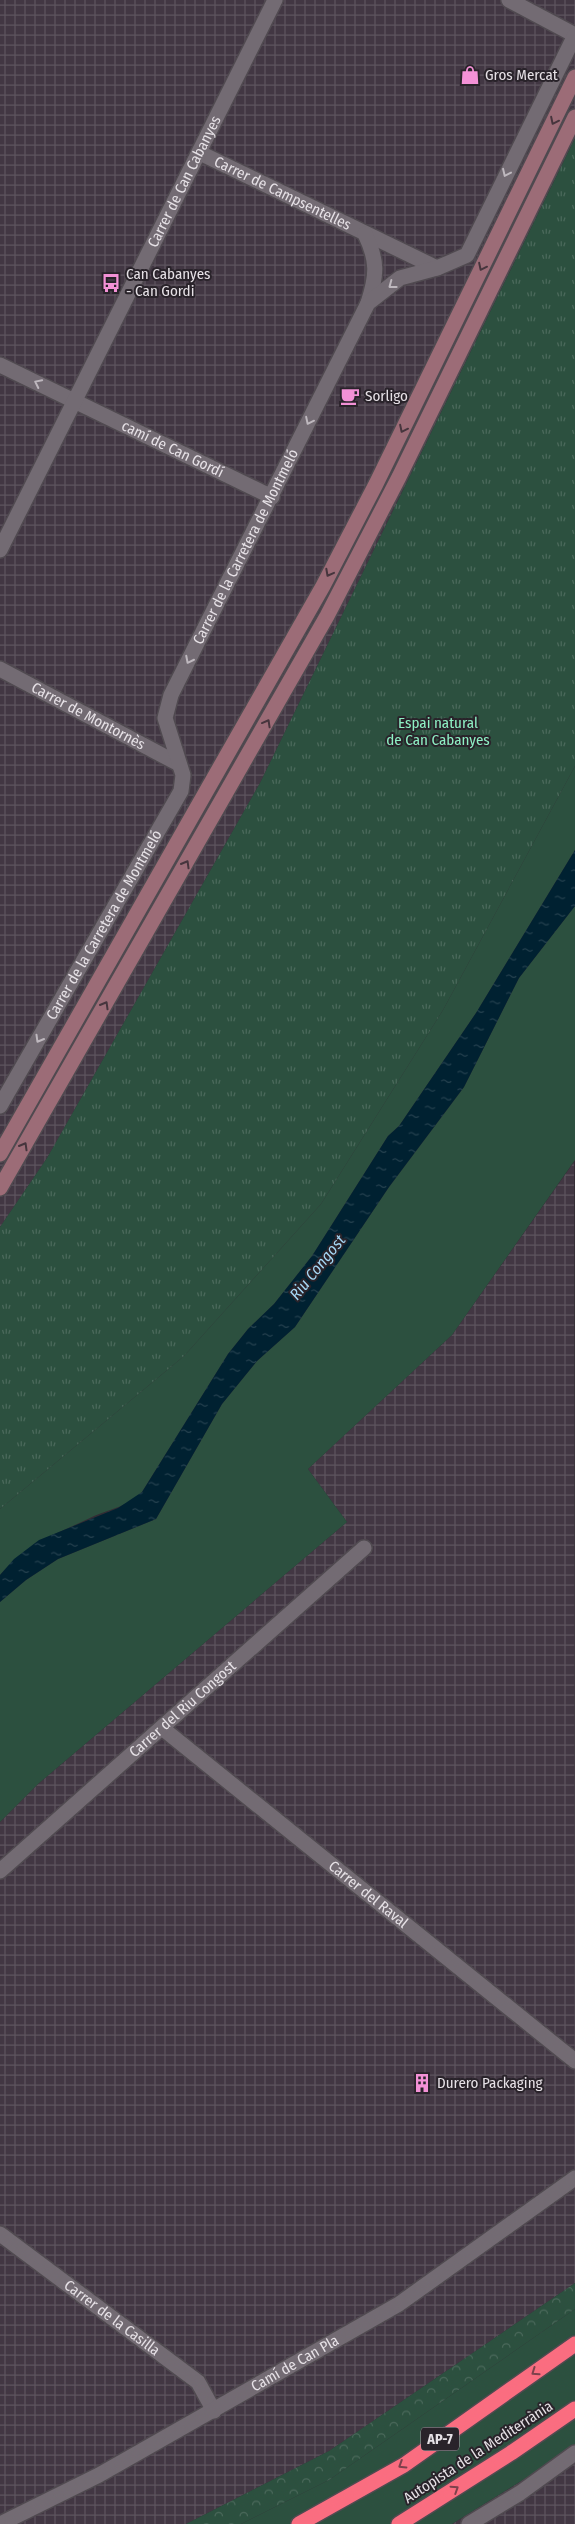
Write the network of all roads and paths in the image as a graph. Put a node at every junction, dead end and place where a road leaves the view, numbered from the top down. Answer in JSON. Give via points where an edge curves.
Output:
{"nodes":[{"id":1,"x":275,"y":0,"type":"edge"},
{"id":2,"x":509,"y":0,"type":"edge"},
{"id":3,"x":575,"y":35,"type":"edge"},
{"id":4,"x":575,"y":77,"type":"edge"},
{"id":5,"x":575,"y":117,"type":"edge"},
{"id":6,"x":200,"y":153,"type":"junction"},
{"id":7,"x":365,"y":234,"type":"junction"},
{"id":8,"x":437,"y":268,"type":"junction"},
{"id":9,"x":368,"y":303,"type":"junction"},
{"id":10,"x":0,"y":364,"type":"edge"},
{"id":11,"x":76,"y":402,"type":"junction"},
{"id":12,"x":272,"y":496,"type":"junction"},
{"id":13,"x":0,"y":550,"type":"edge"},
{"id":14,"x":0,"y":669,"type":"edge"},
{"id":15,"x":177,"y":763,"type":"junction"},
{"id":16,"x":0,"y":1106,"type":"edge"},
{"id":17,"x":0,"y":1154,"type":"edge"},
{"id":18,"x":0,"y":1188,"type":"edge"},
{"id":19,"x":364,"y":1548,"type":"dead end"},
{"id":20,"x":162,"y":1728,"type":"junction"},
{"id":21,"x":0,"y":1871,"type":"edge"},
{"id":22,"x":575,"y":2061,"type":"edge"},
{"id":23,"x":575,"y":2178,"type":"edge"},
{"id":24,"x":0,"y":2234,"type":"edge"},
{"id":25,"x":575,"y":2344,"type":"edge"},
{"id":26,"x":575,"y":2409,"type":"edge"},
{"id":27,"x":214,"y":2411,"type":"junction"},
{"id":28,"x":575,"y":2453,"type":"edge"},
{"id":29,"x":0,"y":2524,"type":"edge"},
{"id":30,"x":299,"y":2524,"type":"edge"},
{"id":31,"x":399,"y":2524,"type":"edge"},
{"id":32,"x":469,"y":2524,"type":"edge"}],
"edges":[{"from":1,"to":6,"type":"street","name":"Carrer de Can Cabanyes"},
{"from":2,"to":3,"type":"street"},
{"from":3,"to":8,"type":"street","name":"Carrer de la Carretera de Montmeló","one_way":true,"via":[[467,255]]},
{"from":4,"to":17,"type":"street","one_way":true,"via":[[323,586]]},
{"from":18,"to":5,"type":"street","one_way":true,"via":[[327,616]]},
{"from":6,"to":7,"type":"street","name":"Carrer de Campsentelles"},
{"from":6,"to":11,"type":"street","name":"Carrer de Can Cabanyes"},
{"from":7,"to":8,"type":"street","name":"Carrer de Campsentelles"},
{"from":7,"to":9,"type":"street","name":"Carrer de Campsentelles","via":[[374,253],[376,280]]},
{"from":8,"to":9,"type":"street","name":"Carrer de la Carretera de Montmeló","one_way":true,"via":[[400,278]]},
{"from":9,"to":12,"type":"street","name":"Carrer de la Carretera de Montmeló","one_way":true},
{"from":11,"to":10,"type":"street","name":"camí de Can Gordí","one_way":true},
{"from":11,"to":12,"type":"street","name":"camí de Can Gordí"},
{"from":11,"to":13,"type":"street","name":"Carrer de Can Cabanyes"},
{"from":12,"to":15,"type":"street","name":"Carrer de la Carretera de Montmeló","one_way":true,"via":[[171,695],[165,718]]},
{"from":14,"to":15,"type":"street","name":"Carrer de Montornès"},
{"from":15,"to":16,"type":"street","name":"Carrer de la Carretera de Montmeló","one_way":true,"via":[[184,781],[181,791]]},
{"from":19,"to":20,"type":"street","name":"Carrer del Riu Congost"},
{"from":20,"to":21,"type":"street","name":"Carrer del Riu Congost"},
{"from":20,"to":22,"type":"street","name":"Carrer del Raval"},
{"from":23,"to":27,"type":"street","name":"Camí de Can Pla","via":[[399,2304]]},
{"from":24,"to":27,"type":"street","name":"Carrer de la Casilla","via":[[198,2382]]},
{"from":25,"to":30,"type":"highway","name":"Autopista de la Mediterrània","number":"AP-7","one_way":true,"via":[[404,2465]]},
{"from":31,"to":26,"type":"highway","name":"Autopista de la Mediterrània","one_way":true},
{"from":27,"to":29,"type":"street","name":"Camí de Can Pla","via":[[99,2475]]},
{"from":28,"to":32,"type":"street","via":[[520,2494]]}]}
